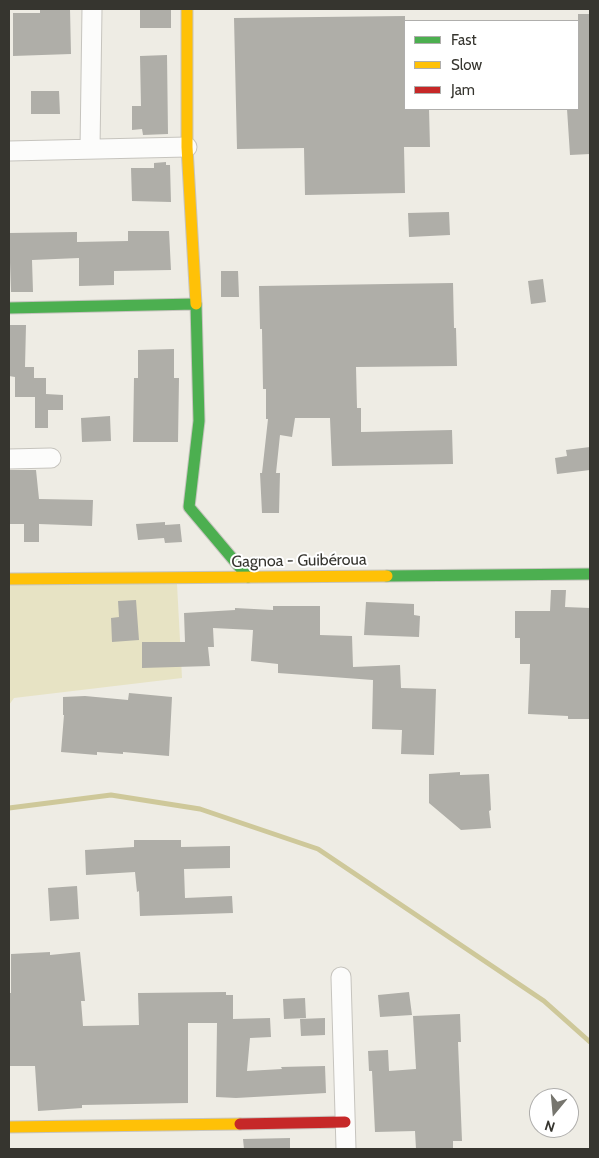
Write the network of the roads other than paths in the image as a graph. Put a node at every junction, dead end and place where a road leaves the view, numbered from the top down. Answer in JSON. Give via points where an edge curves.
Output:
{"nodes":[{"id":1,"x":92,"y":9,"type":"edge"},
{"id":2,"x":186,"y":9,"type":"edge"},
{"id":3,"x":187,"y":147,"type":"junction"},
{"id":4,"x":90,"y":149,"type":"junction"},
{"id":5,"x":9,"y":151,"type":"edge"},
{"id":6,"x":196,"y":304,"type":"junction"},
{"id":7,"x":9,"y":308,"type":"edge"},
{"id":8,"x":51,"y":458,"type":"dead end"},
{"id":9,"x":9,"y":459,"type":"edge"},
{"id":10,"x":590,"y":574,"type":"edge"},
{"id":11,"x":248,"y":577,"type":"junction"},
{"id":12,"x":9,"y":579,"type":"edge"},
{"id":13,"x":341,"y":977,"type":"dead end"},
{"id":14,"x":345,"y":1122,"type":"junction"},
{"id":15,"x":9,"y":1127,"type":"edge"},
{"id":16,"x":346,"y":1149,"type":"edge"}],
"edges":[{"from":1,"to":4,"type":"street"},
{"from":2,"to":3,"type":"street"},
{"from":3,"to":4,"type":"street"},
{"from":3,"to":6,"type":"street"},
{"from":4,"to":5,"type":"street"},
{"from":6,"to":7,"type":"street"},
{"from":6,"to":11,"type":"street","via":[[199,420],[189,507]]},
{"from":8,"to":9,"type":"street"},
{"from":10,"to":11,"type":"street","name":"Gagnoa - Guibéroua"},
{"from":11,"to":12,"type":"street","name":"Gagnoa - Guibéroua"},
{"from":13,"to":14,"type":"street"},
{"from":14,"to":15,"type":"street"},
{"from":14,"to":16,"type":"street"}]}
